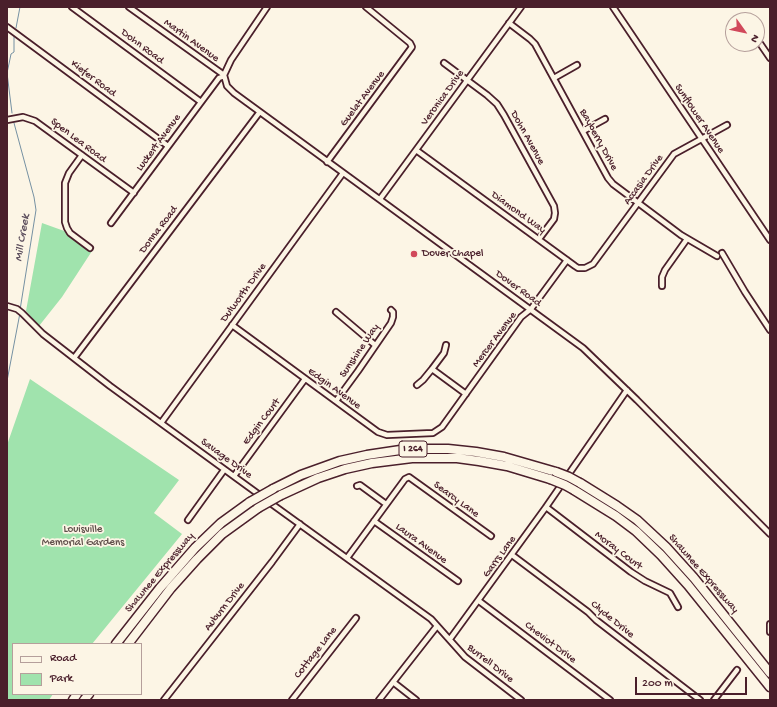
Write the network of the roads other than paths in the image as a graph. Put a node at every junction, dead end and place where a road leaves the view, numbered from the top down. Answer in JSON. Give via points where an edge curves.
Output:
{"nodes":[{"id":1,"x":72,"y":7,"type":"edge"},
{"id":2,"x":129,"y":7,"type":"edge"},
{"id":3,"x":267,"y":7,"type":"edge"},
{"id":4,"x":366,"y":7,"type":"edge"},
{"id":5,"x":521,"y":7,"type":"edge"},
{"id":6,"x":613,"y":7,"type":"edge"},
{"id":7,"x":509,"y":23,"type":"junction"},
{"id":8,"x":7,"y":27,"type":"edge"},
{"id":9,"x":444,"y":63,"type":"dead end"},
{"id":10,"x":577,"y":65,"type":"dead end"},
{"id":11,"x":224,"y":76,"type":"junction"},
{"id":12,"x":554,"y":78,"type":"junction"},
{"id":13,"x":467,"y":80,"type":"junction"},
{"id":14,"x":201,"y":102,"type":"junction"},
{"id":15,"x":259,"y":112,"type":"junction"},
{"id":16,"x":605,"y":119,"type":"dead end"},
{"id":17,"x":7,"y":120,"type":"edge"},
{"id":18,"x":727,"y":125,"type":"dead end"},
{"id":19,"x":583,"y":131,"type":"junction"},
{"id":20,"x":701,"y":139,"type":"junction"},
{"id":21,"x":168,"y":146,"type":"junction"},
{"id":22,"x":416,"y":150,"type":"junction"},
{"id":23,"x":82,"y":155,"type":"junction"},
{"id":24,"x":327,"y":162,"type":"junction"},
{"id":25,"x":343,"y":173,"type":"junction"},
{"id":26,"x":134,"y":193,"type":"junction"},
{"id":27,"x":380,"y":200,"type":"junction"},
{"id":28,"x":638,"y":203,"type":"junction"},
{"id":29,"x":111,"y":222,"type":"dead end"},
{"id":30,"x":539,"y":239,"type":"junction"},
{"id":31,"x":688,"y":239,"type":"junction"},
{"id":32,"x":770,"y":240,"type":"edge"},
{"id":33,"x":606,"y":247,"type":"joint"},
{"id":34,"x":90,"y":248,"type":"dead end"},
{"id":35,"x":722,"y":253,"type":"dead end"},
{"id":36,"x":716,"y":256,"type":"dead end"},
{"id":37,"x":567,"y":260,"type":"junction"},
{"id":38,"x":662,"y":286,"type":"dead end"},
{"id":39,"x":7,"y":306,"type":"edge"},
{"id":40,"x":531,"y":309,"type":"junction"},
{"id":41,"x":391,"y":310,"type":"dead end"},
{"id":42,"x":336,"y":312,"type":"dead end"},
{"id":43,"x":232,"y":325,"type":"junction"},
{"id":44,"x":770,"y":330,"type":"edge"},
{"id":45,"x":376,"y":345,"type":"junction"},
{"id":46,"x":446,"y":345,"type":"dead end"},
{"id":47,"x":74,"y":358,"type":"junction"},
{"id":48,"x":432,"y":369,"type":"junction"},
{"id":49,"x":305,"y":379,"type":"junction"},
{"id":50,"x":417,"y":385,"type":"dead end"},
{"id":51,"x":627,"y":390,"type":"junction"},
{"id":52,"x":466,"y":394,"type":"junction"},
{"id":53,"x":336,"y":401,"type":"junction"},
{"id":54,"x":161,"y":423,"type":"junction"},
{"id":55,"x":437,"y":432,"type":"joint"},
{"id":56,"x":224,"y":470,"type":"junction"},
{"id":57,"x":234,"y":476,"type":"junction"},
{"id":58,"x":357,"y":486,"type":"dead end"},
{"id":59,"x":386,"y":504,"type":"junction"},
{"id":60,"x":546,"y":507,"type":"junction"},
{"id":61,"x":188,"y":520,"type":"dead end"},
{"id":62,"x":374,"y":521,"type":"junction"},
{"id":63,"x":300,"y":524,"type":"junction"},
{"id":64,"x":770,"y":534,"type":"edge"},
{"id":65,"x":491,"y":536,"type":"dead end"},
{"id":66,"x":512,"y":555,"type":"junction"},
{"id":67,"x":347,"y":558,"type":"junction"},
{"id":68,"x":458,"y":581,"type":"dead end"},
{"id":69,"x":479,"y":601,"type":"junction"},
{"id":70,"x":678,"y":607,"type":"dead end"},
{"id":71,"x":356,"y":618,"type":"dead end"},
{"id":72,"x":437,"y":626,"type":"junction"},
{"id":73,"x":450,"y":640,"type":"junction"},
{"id":74,"x":117,"y":643,"type":"edge"},
{"id":75,"x":129,"y":643,"type":"edge"},
{"id":76,"x":737,"y":670,"type":"dead end"},
{"id":77,"x":770,"y":673,"type":"edge"},
{"id":78,"x":393,"y":682,"type":"junction"},
{"id":79,"x":770,"y":687,"type":"edge"},
{"id":80,"x":164,"y":700,"type":"edge"},
{"id":81,"x":292,"y":700,"type":"edge"},
{"id":82,"x":379,"y":700,"type":"edge"},
{"id":83,"x":416,"y":700,"type":"edge"},
{"id":84,"x":521,"y":700,"type":"edge"},
{"id":85,"x":610,"y":700,"type":"edge"},
{"id":86,"x":700,"y":700,"type":"edge"},
{"id":87,"x":714,"y":700,"type":"edge"}],
"edges":[{"from":1,"to":14,"type":"street","name":"Dohn Road"},
{"from":2,"to":11,"type":"street","name":"Martin Avenue"},
{"from":3,"to":11,"type":"street","via":[[231,60]]},
{"from":4,"to":24,"type":"street","name":"Guelat Avenue","via":[[412,46]]},
{"from":5,"to":7,"type":"street","name":"Veronica Drive"},
{"from":6,"to":20,"type":"street","name":"Sunflower Avenue"},
{"from":7,"to":12,"type":"street","name":"Bayberry Drive","via":[[535,44]]},
{"from":7,"to":13,"type":"street","name":"Veronica Drive"},
{"from":8,"to":21,"type":"street","name":"Kiefer Road"},
{"from":9,"to":13,"type":"street","name":"Dohn Avenue"},
{"from":10,"to":12,"type":"street"},
{"from":11,"to":14,"type":"street","name":"Luckert Avenue","via":[[219,78]]},
{"from":11,"to":15,"type":"street","name":"Dover Road","via":[[234,93]]},
{"from":12,"to":19,"type":"street","name":"Bayberry Drive"},
{"from":13,"to":22,"type":"street","name":"Veronica Drive"},
{"from":13,"to":30,"type":"street","name":"Dohn Avenue","via":[[492,98],[501,110],[554,206],[554,220]]},
{"from":14,"to":21,"type":"street","name":"Luckert Avenue"},
{"from":15,"to":24,"type":"street","name":"Dover Road"},
{"from":15,"to":47,"type":"street","name":"Donna Road"},
{"from":16,"to":19,"type":"street"},
{"from":17,"to":23,"type":"street","name":"Spen Lea Road","via":[[23,117],[32,119]]},
{"from":18,"to":20,"type":"street","name":"Accasia Drive"},
{"from":19,"to":28,"type":"street","name":"Bayberry Drive","via":[[610,181]]},
{"from":20,"to":28,"type":"street","name":"Accasia Drive","via":[[674,154]]},
{"from":20,"to":32,"type":"street","name":"Sunflower Avenue"},
{"from":21,"to":26,"type":"street","name":"Luckert Avenue"},
{"from":22,"to":27,"type":"street","name":"Veronica Drive"},
{"from":22,"to":30,"type":"street","name":"Diamond Way"},
{"from":23,"to":26,"type":"street","name":"Spen Lea Road"},
{"from":23,"to":34,"type":"street","via":[[65,183],[65,222],[70,232]]},
{"from":24,"to":25,"type":"street","name":"Dover Road"},
{"from":25,"to":27,"type":"street","name":"Dover Road"},
{"from":25,"to":43,"type":"street","name":"Dulworth Drive"},
{"from":26,"to":29,"type":"street","name":"Luckert Avenue"},
{"from":27,"to":40,"type":"street","name":"Dover Road"},
{"from":28,"to":31,"type":"street","name":"Bayberry Drive"},
{"from":28,"to":33,"type":"street","name":"Accasia Drive"},
{"from":30,"to":37,"type":"street","name":"Diamond Way"},
{"from":31,"to":36,"type":"street","name":"Bayberry Drive"},
{"from":31,"to":38,"type":"street","via":[[665,270]]},
{"from":33,"to":37,"type":"street","name":"Diamond Way","via":[[587,268],[578,268]]},
{"from":35,"to":44,"type":"street"},
{"from":37,"to":40,"type":"street","name":"Mercer Avenue"},
{"from":39,"to":47,"type":"street","name":"Savage Drive","via":[[28,317],[43,334]]},
{"from":40,"to":51,"type":"street","name":"Dover Road","via":[[583,348]]},
{"from":40,"to":52,"type":"street","name":"Mercer Avenue","via":[[521,317]]},
{"from":41,"to":45,"type":"street","name":"Sunshine Way","via":[[393,319]]},
{"from":42,"to":45,"type":"street"},
{"from":43,"to":49,"type":"street","name":"Edgin Avenue"},
{"from":43,"to":54,"type":"street","name":"Dulworth Drive"},
{"from":45,"to":53,"type":"street","name":"Sunshine Way"},
{"from":46,"to":48,"type":"street","via":[[444,353]]},
{"from":47,"to":54,"type":"street","name":"Savage Drive"},
{"from":48,"to":50,"type":"street"},
{"from":48,"to":52,"type":"street"},
{"from":49,"to":53,"type":"street","name":"Edgin Avenue"},
{"from":49,"to":57,"type":"street","name":"Edgin Court"},
{"from":51,"to":60,"type":"street","name":"Garrs Lane"},
{"from":51,"to":64,"type":"street","name":"Dover Road"},
{"from":52,"to":55,"type":"street","name":"Mercer Avenue"},
{"from":53,"to":55,"type":"street","name":"Edgin Avenue","via":[[383,434]]},
{"from":54,"to":56,"type":"street","name":"Savage Drive"},
{"from":56,"to":57,"type":"street","name":"Savage Drive"},
{"from":56,"to":61,"type":"street"},
{"from":57,"to":63,"type":"street","name":"Savage Drive"},
{"from":58,"to":59,"type":"street"},
{"from":59,"to":62,"type":"street"},
{"from":59,"to":65,"type":"street","name":"Searcy Lane","via":[[409,477]]},
{"from":60,"to":66,"type":"street","name":"Garrs Lane"},
{"from":60,"to":70,"type":"street","name":"Moray Court","via":[[631,572],[670,593]]},
{"from":62,"to":67,"type":"street"},
{"from":62,"to":68,"type":"street","name":"Laura Avenue"},
{"from":63,"to":67,"type":"street","name":"Savage Drive"},
{"from":63,"to":80,"type":"street","name":"Auburn Drive"},
{"from":66,"to":69,"type":"street","name":"Garrs Lane"},
{"from":66,"to":86,"type":"street","name":"Clyde Drive"},
{"from":67,"to":72,"type":"street","name":"Savage Drive"},
{"from":69,"to":73,"type":"street","name":"Garrs Lane"},
{"from":69,"to":85,"type":"street","name":"Cheviot Drive"},
{"from":71,"to":81,"type":"street","name":"Cottage Lane"},
{"from":72,"to":73,"type":"street"},
{"from":72,"to":78,"type":"street"},
{"from":73,"to":84,"type":"street","name":"Burrell Drive","via":[[465,657]]},
{"from":74,"to":77,"type":"highway","name":"Shawnee Expressway","number":"I 264","bridge":true,"via":[[195,548],[221,524],[273,488],[340,461],[407,449],[448,449],[504,457],[569,476],[617,506],[637,520],[666,547]]},
{"from":75,"to":79,"type":"highway","name":"Shawnee Expressway","number":"I 264","bridge":true,"via":[[171,588],[222,534],[281,494],[318,478],[372,463],[412,458],[457,458],[507,466],[550,479],[574,490],[616,516],[661,555]]},
{"from":76,"to":87,"type":"street"},
{"from":78,"to":82,"type":"street"},
{"from":78,"to":83,"type":"street"}]}
